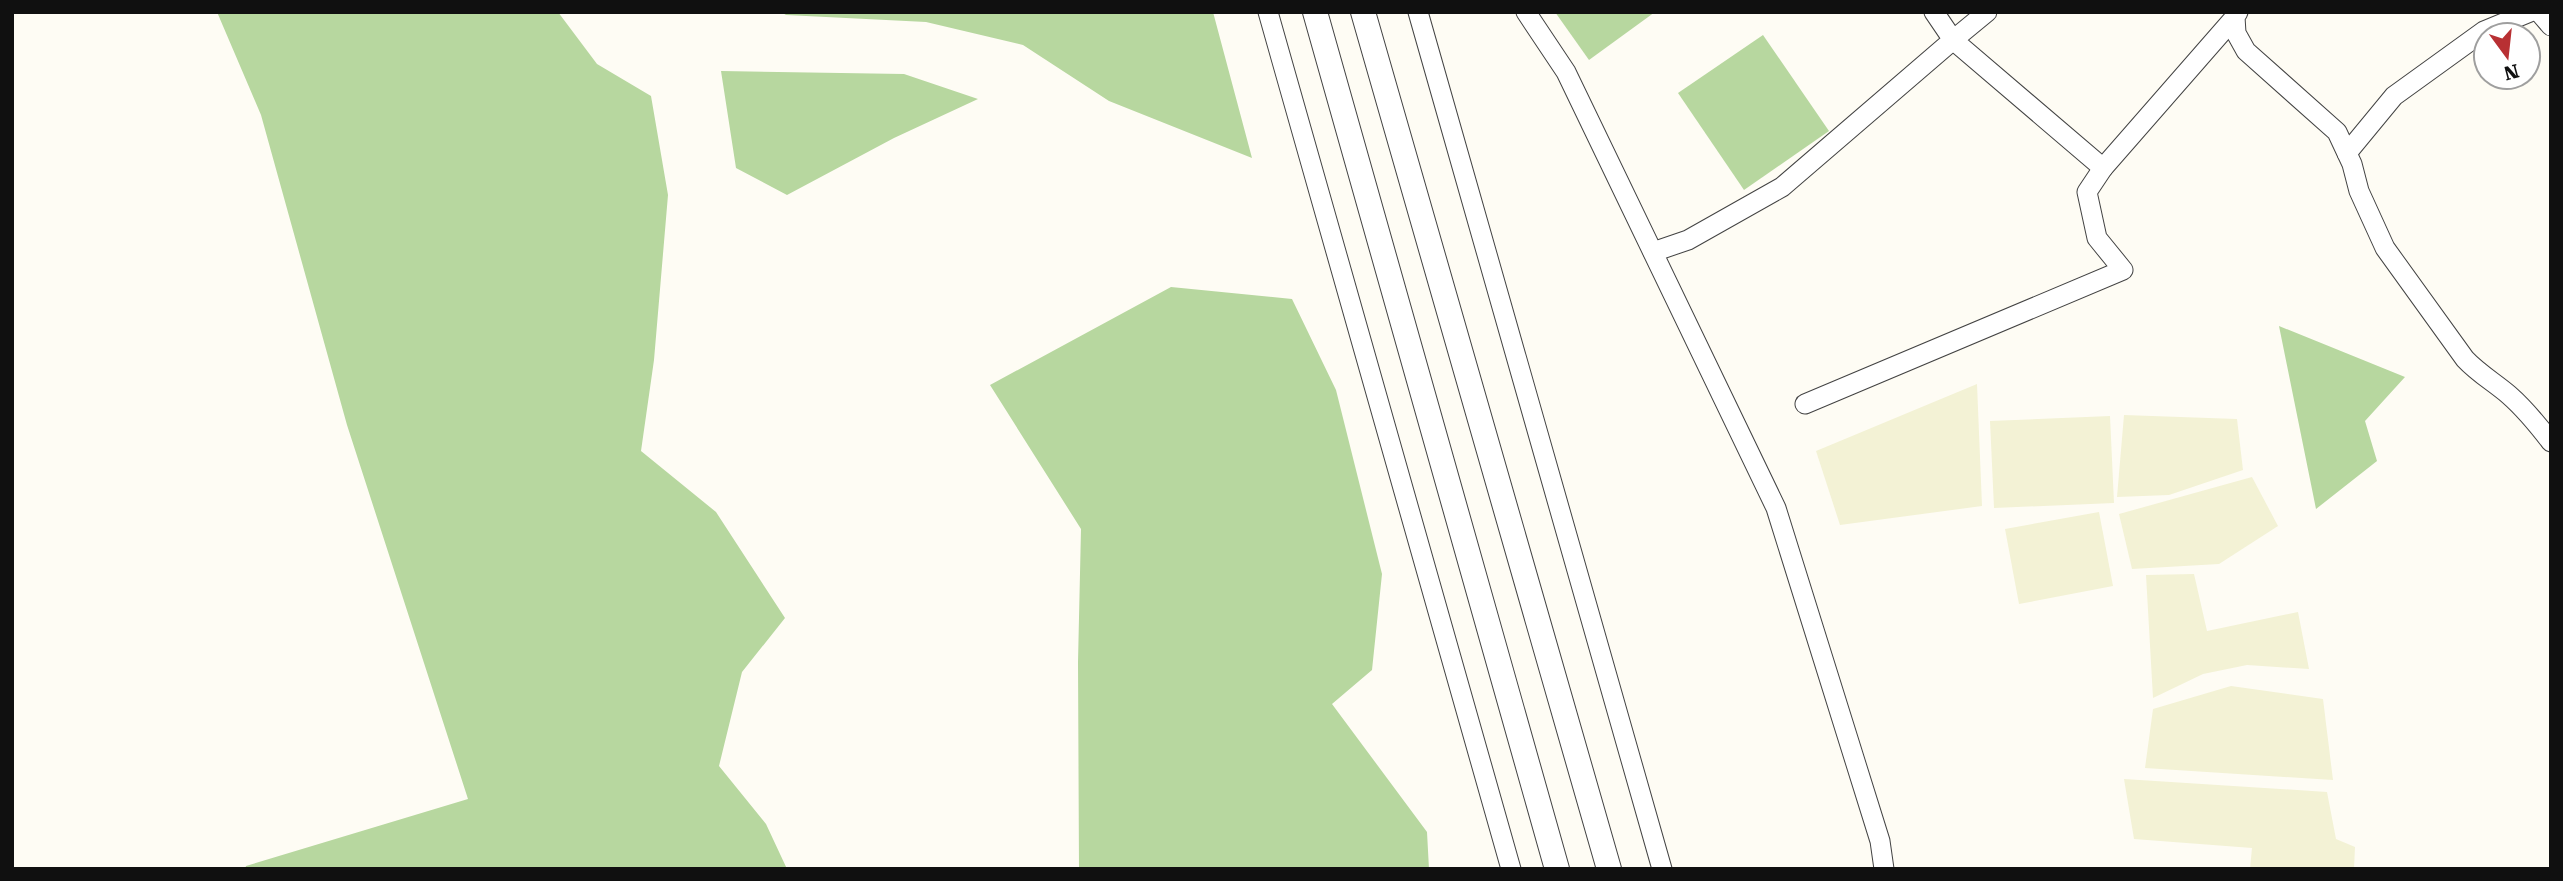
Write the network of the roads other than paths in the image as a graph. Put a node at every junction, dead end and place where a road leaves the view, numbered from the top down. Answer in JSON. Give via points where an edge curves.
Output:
{"nodes":[{"id":1,"x":1268,"y":12,"type":"edge"},
{"id":2,"x":1315,"y":12,"type":"edge"},
{"id":3,"x":1363,"y":12,"type":"edge"},
{"id":4,"x":1418,"y":12,"type":"edge"},
{"id":5,"x":1526,"y":12,"type":"edge"},
{"id":6,"x":1934,"y":12,"type":"edge"},
{"id":7,"x":1987,"y":12,"type":"edge"},
{"id":8,"x":2530,"y":12,"type":"edge"},
{"id":9,"x":2539,"y":12,"type":"edge"},
{"id":10,"x":2236,"y":15,"type":"edge"},
{"id":11,"x":2551,"y":26,"type":"edge"},
{"id":12,"x":1953,"y":40,"type":"junction"},
{"id":13,"x":2347,"y":153,"type":"junction"},
{"id":14,"x":2103,"y":168,"type":"junction"},
{"id":15,"x":1653,"y":252,"type":"junction"},
{"id":16,"x":1805,"y":404,"type":"dead end"},
{"id":17,"x":2551,"y":442,"type":"edge"},
{"id":18,"x":1511,"y":869,"type":"edge"},
{"id":19,"x":1557,"y":869,"type":"edge"},
{"id":20,"x":1608,"y":869,"type":"edge"},
{"id":21,"x":1662,"y":869,"type":"edge"},
{"id":22,"x":1884,"y":869,"type":"edge"}],
"edges":[{"from":1,"to":18,"type":"street"},
{"from":2,"to":19,"type":"street"},
{"from":3,"to":20,"type":"street"},
{"from":4,"to":21,"type":"street"},
{"from":5,"to":15,"type":"street","via":[[1566,72]]},
{"from":6,"to":12,"type":"street"},
{"from":7,"to":12,"type":"street"},
{"from":8,"to":13,"type":"street","via":[[2484,31],[2394,96]]},
{"from":9,"to":11,"type":"street"},
{"from":10,"to":13,"type":"street","via":[[2236,33],[2246,51],[2337,132]]},
{"from":10,"to":14,"type":"street"},
{"from":12,"to":14,"type":"street"},
{"from":12,"to":15,"type":"street","via":[[1782,187],[1688,240]]},
{"from":13,"to":17,"type":"street","via":[[2385,248],[2475,370],[2511,397]]},
{"from":14,"to":16,"type":"street","via":[[2087,192],[2097,239],[2123,270]]},
{"from":15,"to":22,"type":"street","via":[[1776,508],[1880,841]]}]}
